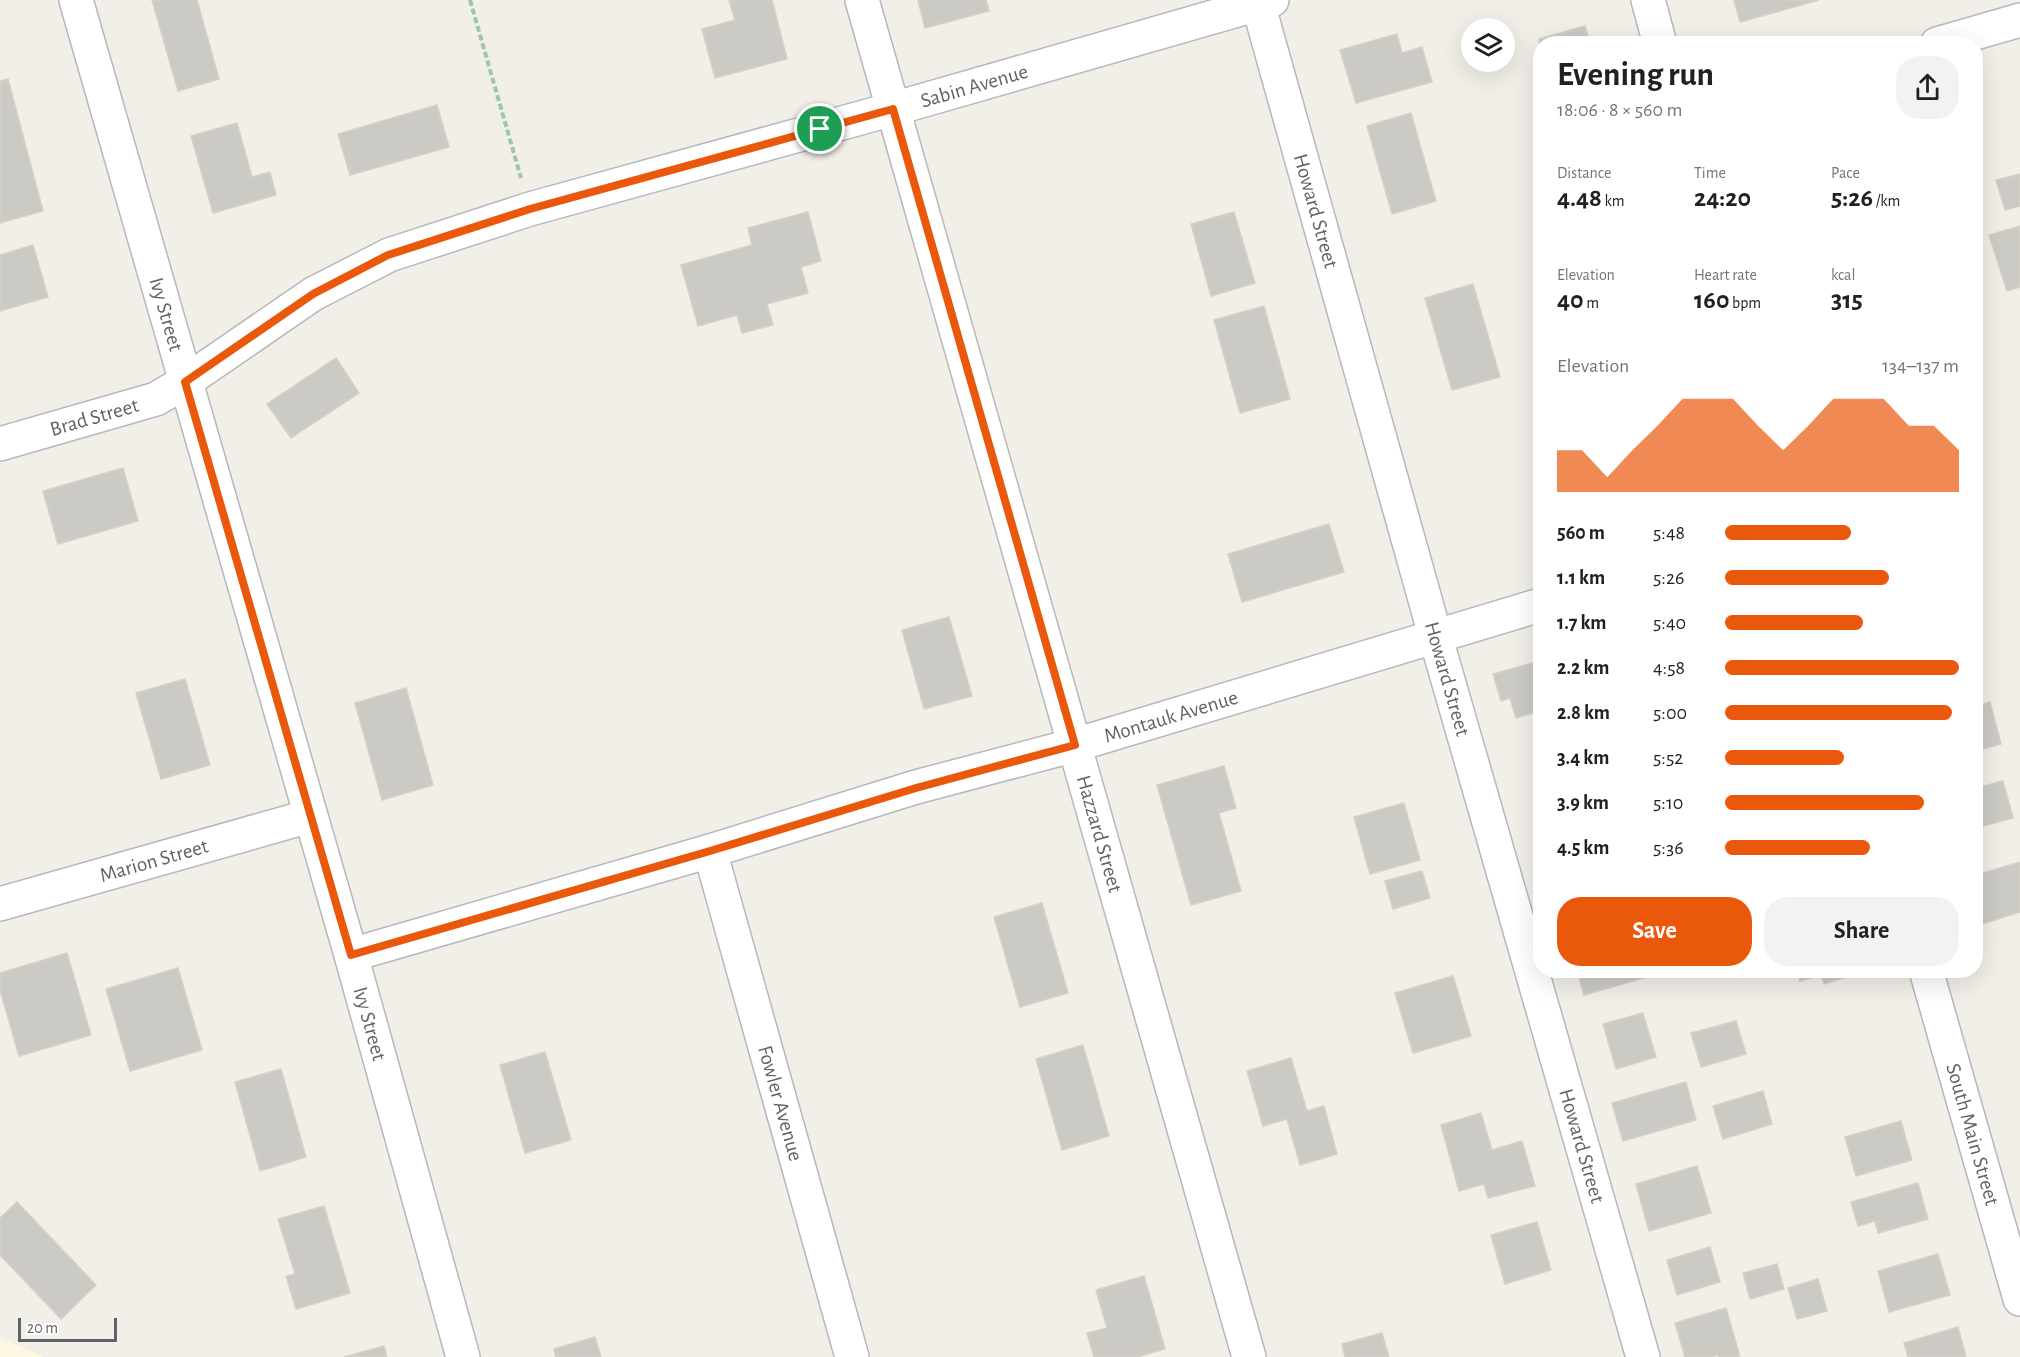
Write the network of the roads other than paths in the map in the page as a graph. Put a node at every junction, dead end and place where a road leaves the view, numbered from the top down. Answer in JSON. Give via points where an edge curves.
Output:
{"nodes":[{"id":1,"x":76,"y":0,"type":"edge"},
{"id":2,"x":862,"y":0,"type":"edge"},
{"id":3,"x":1648,"y":0,"type":"edge"},
{"id":4,"x":1262,"y":1,"type":"edge"},
{"id":5,"x":2020,"y":20,"type":"edge"},
{"id":6,"x":1658,"y":36,"type":"edge"},
{"id":7,"x":1965,"y":36,"type":"edge"},
{"id":8,"x":893,"y":109,"type":"junction"},
{"id":9,"x":185,"y":382,"type":"junction"},
{"id":10,"x":0,"y":444,"type":"edge"},
{"id":11,"x":1533,"y":607,"type":"edge"},
{"id":12,"x":1435,"y":635,"type":"junction"},
{"id":13,"x":1075,"y":745,"type":"junction"},
{"id":14,"x":310,"y":816,"type":"junction"},
{"id":15,"x":710,"y":851,"type":"junction"},
{"id":16,"x":0,"y":904,"type":"edge"},
{"id":17,"x":351,"y":955,"type":"junction"},
{"id":18,"x":1533,"y":975,"type":"edge"},
{"id":19,"x":1534,"y":978,"type":"edge"},
{"id":20,"x":1928,"y":978,"type":"edge"},
{"id":21,"x":2020,"y":1299,"type":"edge"},
{"id":22,"x":463,"y":1357,"type":"edge"},
{"id":23,"x":852,"y":1357,"type":"edge"},
{"id":24,"x":1249,"y":1357,"type":"edge"},
{"id":25,"x":1643,"y":1357,"type":"edge"}],
"edges":[{"from":1,"to":9,"type":"street","name":"Ivy Street"},
{"from":2,"to":8,"type":"street","name":"Hazzard Street"},
{"from":3,"to":6,"type":"street"},
{"from":4,"to":8,"type":"street","name":"Sabin Avenue"},
{"from":4,"to":12,"type":"street","name":"Howard Street"},
{"from":5,"to":7,"type":"street"},
{"from":8,"to":9,"type":"street","name":"Sabin Avenue","via":[[530,209],[388,255],[313,294]]},
{"from":8,"to":13,"type":"street","name":"Hazzard Street"},
{"from":9,"to":10,"type":"street","name":"Brad Street","via":[[156,399]]},
{"from":9,"to":14,"type":"street","name":"Ivy Street"},
{"from":11,"to":12,"type":"street","name":"Montauk Avenue"},
{"from":12,"to":13,"type":"street","name":"Montauk Avenue"},
{"from":12,"to":18,"type":"street","name":"Howard Street"},
{"from":13,"to":15,"type":"street","name":"Montauk Avenue","via":[[916,788]]},
{"from":13,"to":24,"type":"street","name":"Hazzard Street"},
{"from":14,"to":16,"type":"street","name":"Marion Street"},
{"from":14,"to":17,"type":"street","name":"Ivy Street"},
{"from":15,"to":17,"type":"street","name":"Montauk Avenue"},
{"from":15,"to":23,"type":"street","name":"Fowler Avenue"},
{"from":17,"to":22,"type":"street","name":"Ivy Street"},
{"from":19,"to":25,"type":"street","name":"Howard Street"},
{"from":20,"to":21,"type":"street","name":"South Main Street"}]}
